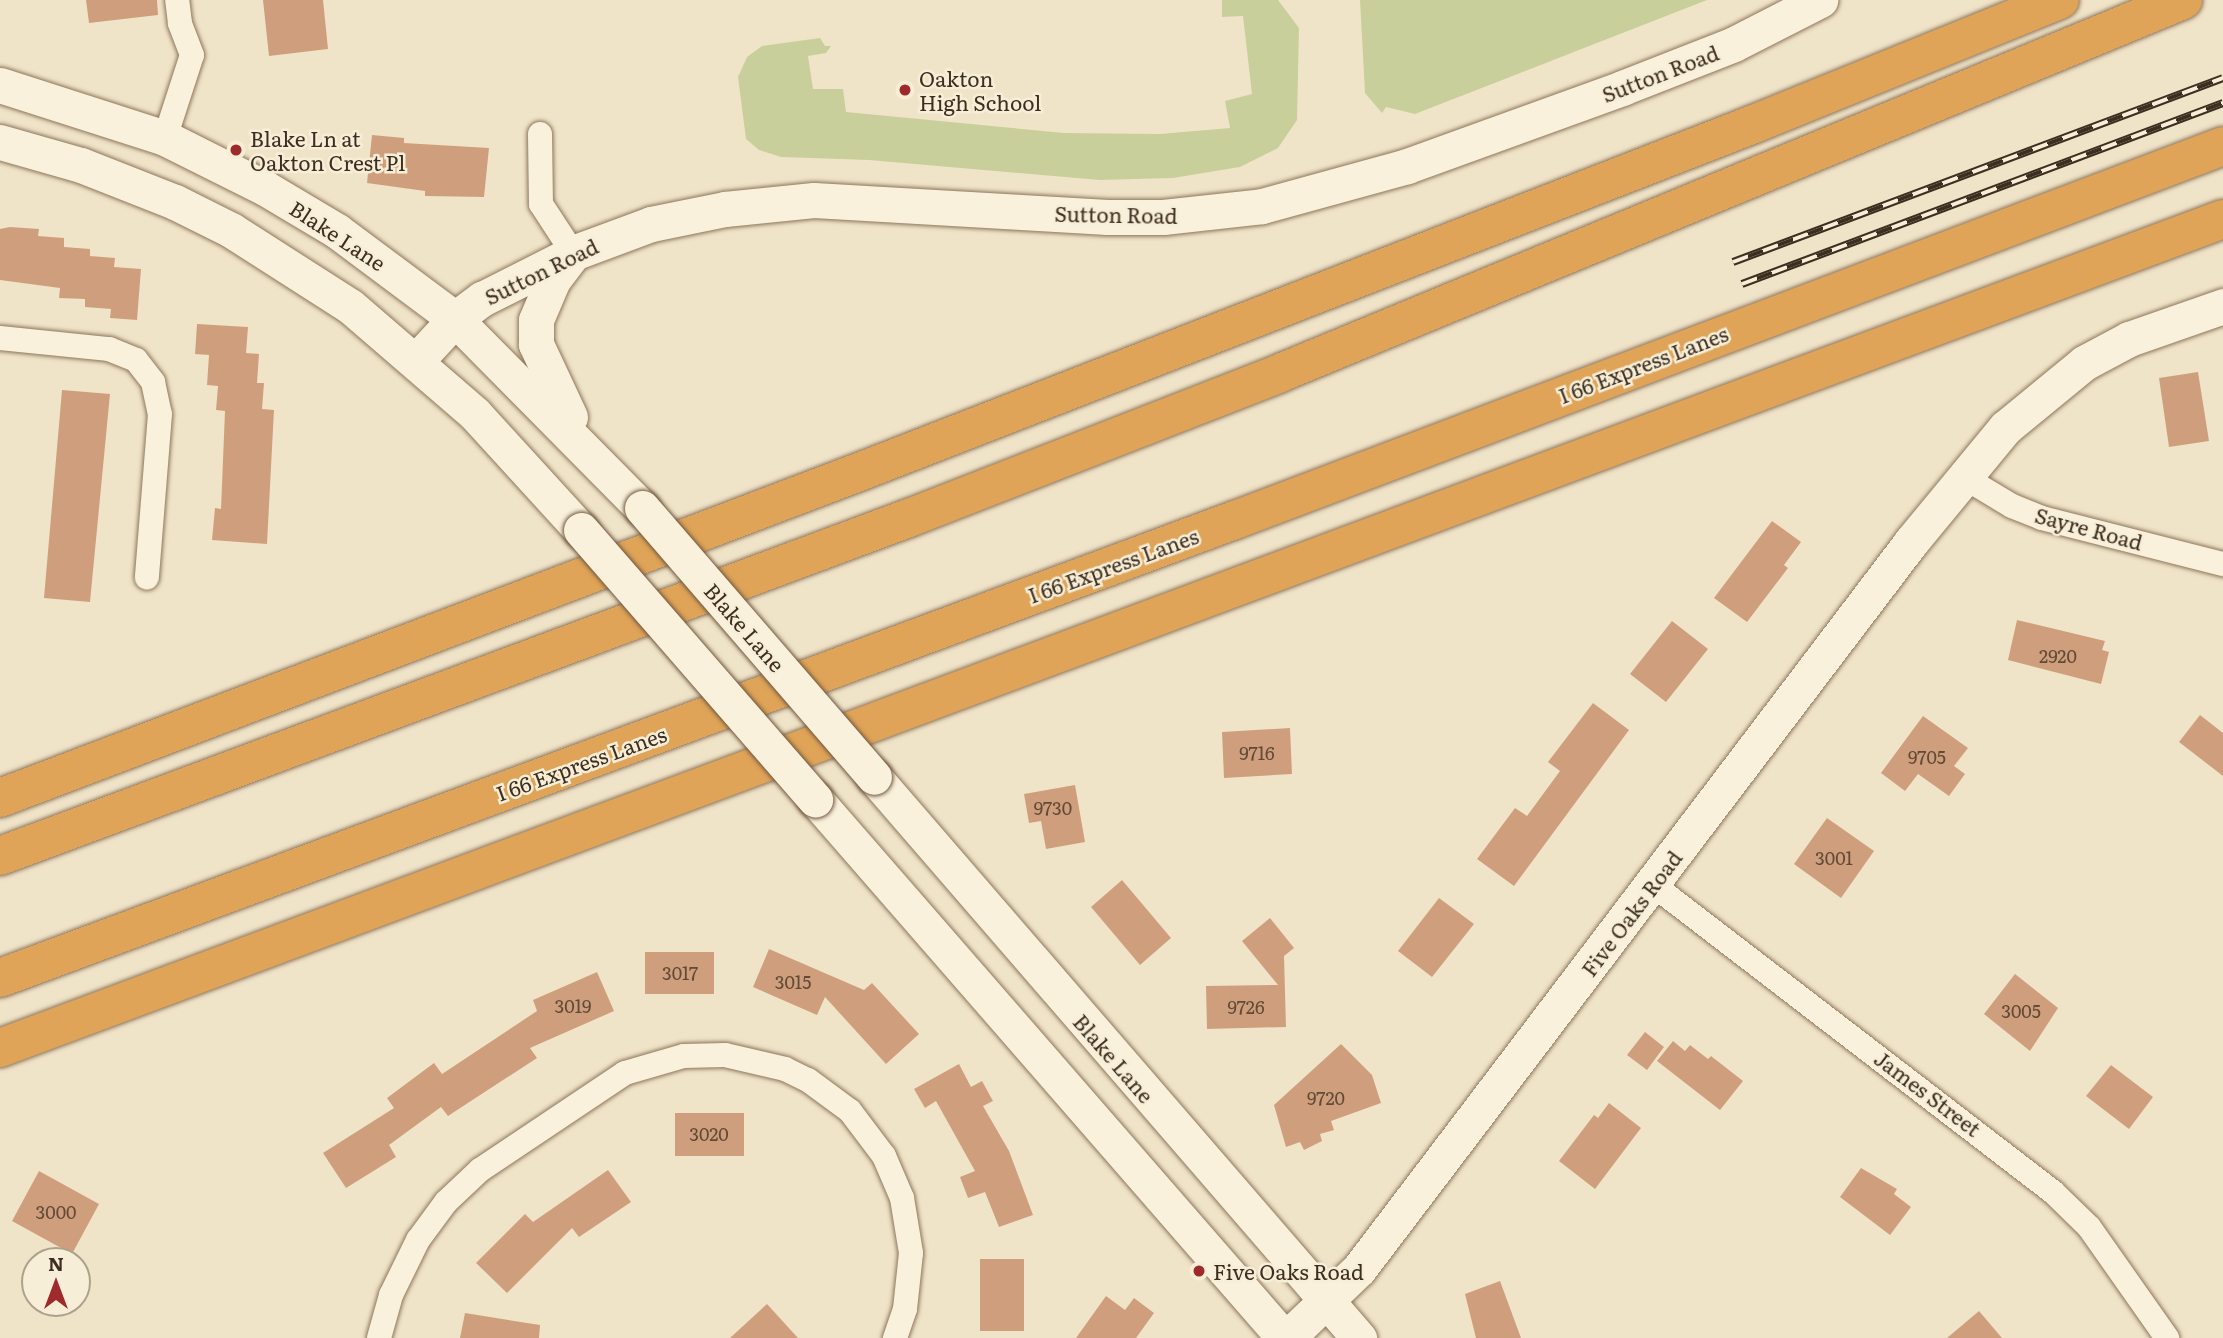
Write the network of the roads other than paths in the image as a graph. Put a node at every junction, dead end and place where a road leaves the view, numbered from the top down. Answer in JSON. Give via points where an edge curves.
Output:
{"nodes":[{"id":1,"x":177,"y":0,"type":"edge"},
{"id":2,"x":1820,"y":0,"type":"edge"},
{"id":3,"x":2183,"y":0,"type":"edge"},
{"id":4,"x":2042,"y":5,"type":"edge"},
{"id":5,"x":0,"y":85,"type":"edge"},
{"id":6,"x":540,"y":134,"type":"dead end"},
{"id":7,"x":165,"y":138,"type":"junction"},
{"id":8,"x":0,"y":142,"type":"edge"},
{"id":9,"x":2223,"y":145,"type":"edge"},
{"id":10,"x":2223,"y":219,"type":"edge"},
{"id":11,"x":573,"y":253,"type":"junction"},
{"id":12,"x":2223,"y":306,"type":"edge"},
{"id":13,"x":454,"y":319,"type":"junction"},
{"id":14,"x":0,"y":338,"type":"edge"},
{"id":15,"x":417,"y":360,"type":"junction"},
{"id":16,"x":587,"y":450,"type":"junction"},
{"id":17,"x":1962,"y":476,"type":"junction"},
{"id":18,"x":2223,"y":564,"type":"edge"},
{"id":19,"x":147,"y":577,"type":"dead end"},
{"id":20,"x":0,"y":798,"type":"edge"},
{"id":21,"x":0,"y":856,"type":"edge"},
{"id":22,"x":1652,"y":884,"type":"junction"},
{"id":23,"x":0,"y":978,"type":"edge"},
{"id":24,"x":0,"y":1048,"type":"edge"},
{"id":25,"x":1328,"y":1303,"type":"junction"},
{"id":26,"x":379,"y":1338,"type":"edge"},
{"id":27,"x":895,"y":1338,"type":"edge"},
{"id":28,"x":1285,"y":1338,"type":"edge"},
{"id":29,"x":1359,"y":1338,"type":"edge"},
{"id":30,"x":2167,"y":1338,"type":"edge"}],
"edges":[{"from":1,"to":7,"type":"street","via":[[192,55]]},
{"from":2,"to":11,"type":"main road","name":"Sutton Road","via":[[1734,44],[1622,88],[1407,166],[1262,206],[1163,217],[1108,217],[814,200],[725,209],[651,224]]},
{"from":3,"to":21,"type":"highway","via":[[1267,378],[909,518]]},
{"from":4,"to":20,"type":"highway","via":[[1754,124],[867,469]]},
{"from":5,"to":7,"type":"main road","name":"Blake Lane"},
{"from":6,"to":11,"type":"street","via":[[541,204]]},
{"from":7,"to":13,"type":"main road","name":"Blake Lane","via":[[265,188],[337,231]]},
{"from":8,"to":15,"type":"main road","via":[[104,174],[231,230],[350,306]]},
{"from":9,"to":23,"type":"highway","name":"I 66 Express Lanes","via":[[1235,520]]},
{"from":10,"to":24,"type":"highway"},
{"from":11,"to":13,"type":"main road","name":"Sutton Road","via":[[502,287]]},
{"from":11,"to":16,"type":"main road","via":[[542,300],[536,344]]},
{"from":12,"to":17,"type":"main road","name":"Five Oaks Road","via":[[2129,339],[2084,363],[2028,404]]},
{"from":13,"to":15,"type":"main road","name":"Sutton Road"},
{"from":13,"to":16,"type":"main road","name":"Blake Lane"},
{"from":14,"to":19,"type":"street","via":[[108,349],[136,360],[153,382],[160,414]]},
{"from":15,"to":28,"type":"main road","bridge":true,"via":[[475,414],[581,530]]},
{"from":16,"to":25,"type":"main road","name":"Blake Lane","bridge":true},
{"from":17,"to":18,"type":"street","name":"Sayre Road","via":[[2042,518]]},
{"from":17,"to":22,"type":"main road","name":"Five Oaks Road"},
{"from":22,"to":25,"type":"main road","name":"Five Oaks Road","via":[[1359,1269]]},
{"from":22,"to":30,"type":"street","name":"James Street","via":[[2053,1192],[2089,1227]]},
{"from":25,"to":28,"type":"main road","name":"Five Oaks Road"},
{"from":25,"to":29,"type":"main road","name":"Blake Lane"},
{"from":26,"to":27,"type":"street","via":[[391,1295],[418,1240],[446,1202],[480,1170],[625,1073],[684,1056],[725,1055],[785,1069],[808,1080],[850,1111],[884,1156],[902,1198],[911,1253],[905,1309]]}]}
